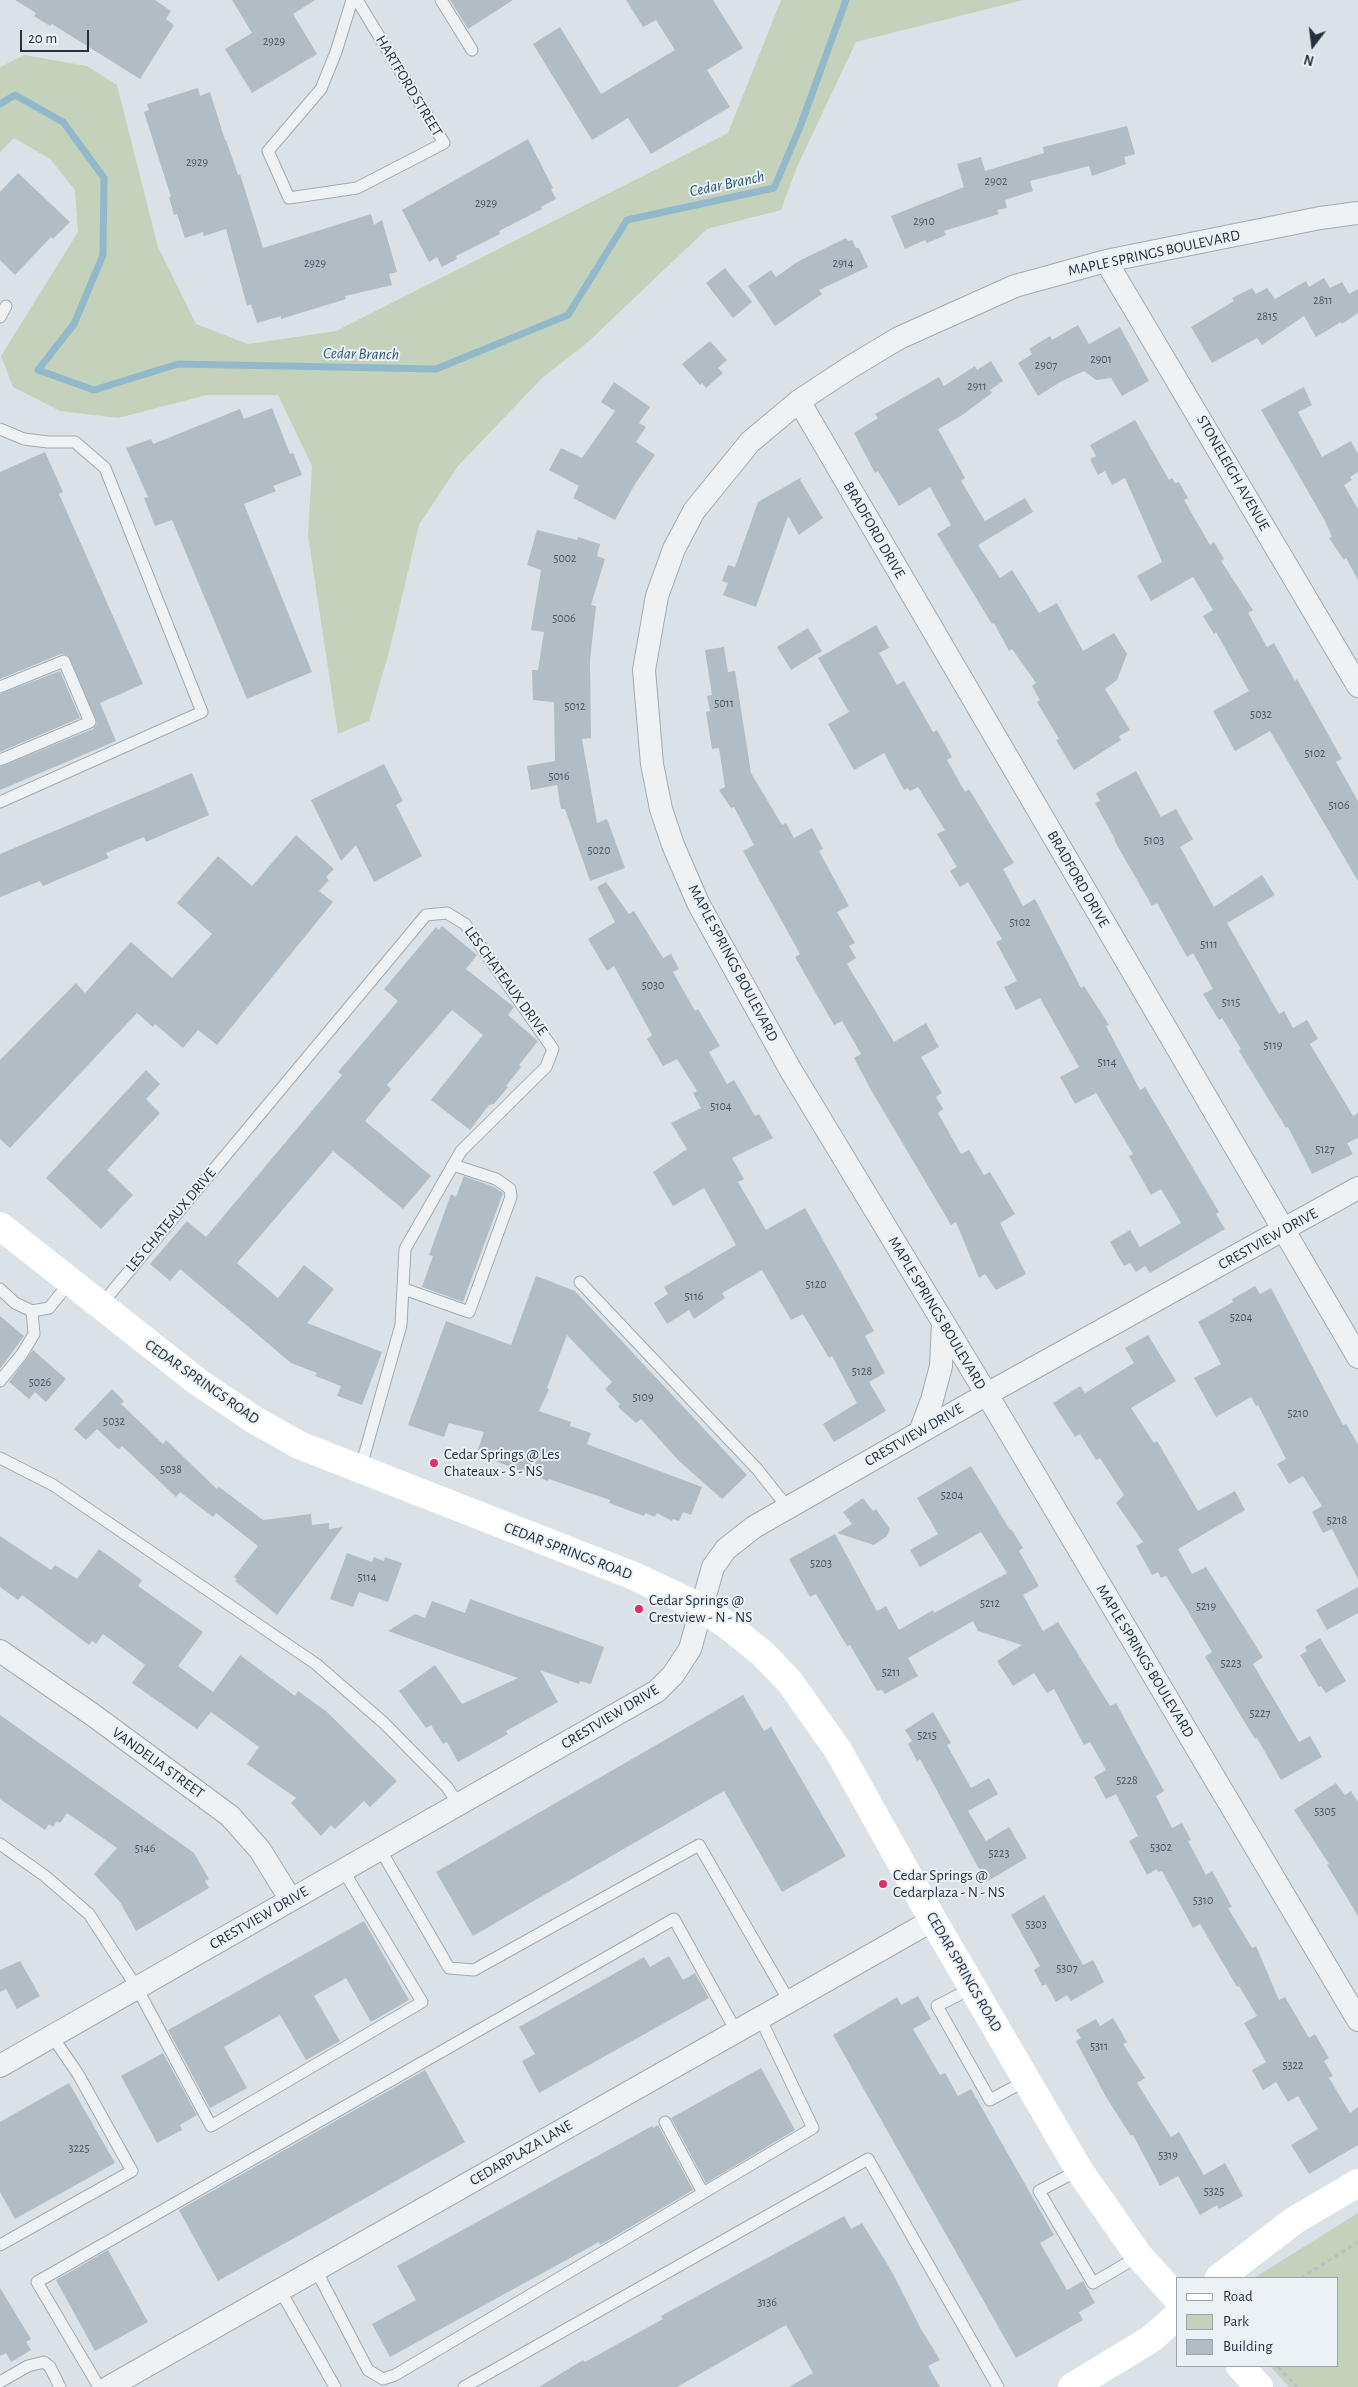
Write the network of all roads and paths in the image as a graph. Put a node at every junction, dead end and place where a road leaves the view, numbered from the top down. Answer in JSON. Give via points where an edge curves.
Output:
{"nodes":[{"id":1,"x":352,"y":0,"type":"edge"},
{"id":2,"x":357,"y":0,"type":"edge"},
{"id":3,"x":441,"y":0,"type":"edge"},
{"id":4,"x":472,"y":50,"type":"dead end"},
{"id":5,"x":1358,"y":213,"type":"edge"},
{"id":6,"x":1106,"y":261,"type":"junction"},
{"id":7,"x":799,"y":401,"type":"junction"},
{"id":8,"x":0,"y":430,"type":"edge"},
{"id":9,"x":1358,"y":686,"type":"edge"},
{"id":10,"x":0,"y":687,"type":"edge"},
{"id":11,"x":0,"y":760,"type":"edge"},
{"id":12,"x":0,"y":802,"type":"edge"},
{"id":13,"x":453,"y":1165,"type":"junction"},
{"id":14,"x":1358,"y":1188,"type":"edge"},
{"id":15,"x":0,"y":1226,"type":"edge"},
{"id":16,"x":1283,"y":1231,"type":"junction"},
{"id":17,"x":70,"y":1282,"type":"junction"},
{"id":18,"x":580,"y":1282,"type":"dead end"},
{"id":19,"x":0,"y":1289,"type":"edge"},
{"id":20,"x":404,"y":1289,"type":"junction"},
{"id":21,"x":100,"y":1306,"type":"junction"},
{"id":22,"x":32,"y":1311,"type":"junction"},
{"id":23,"x":943,"y":1322,"type":"junction"},
{"id":24,"x":1358,"y":1357,"type":"edge"},
{"id":25,"x":0,"y":1381,"type":"edge"},
{"id":26,"x":986,"y":1394,"type":"junction"},
{"id":27,"x":920,"y":1432,"type":"junction"},
{"id":28,"x":0,"y":1458,"type":"edge"},
{"id":29,"x":360,"y":1471,"type":"junction"},
{"id":30,"x":788,"y":1508,"type":"junction"},
{"id":31,"x":700,"y":1607,"type":"junction"},
{"id":32,"x":0,"y":1651,"type":"edge"},
{"id":33,"x":459,"y":1805,"type":"junction"},
{"id":34,"x":0,"y":1844,"type":"edge"},
{"id":35,"x":380,"y":1849,"type":"junction"},
{"id":36,"x":343,"y":1870,"type":"junction"},
{"id":37,"x":291,"y":1900,"type":"junction"},
{"id":38,"x":933,"y":1920,"type":"junction"},
{"id":39,"x":137,"y":1988,"type":"junction"},
{"id":40,"x":972,"y":1988,"type":"junction"},
{"id":41,"x":790,"y":2001,"type":"junction"},
{"id":42,"x":760,"y":2018,"type":"junction"},
{"id":43,"x":1358,"y":2020,"type":"edge"},
{"id":44,"x":736,"y":2031,"type":"junction"},
{"id":45,"x":52,"y":2036,"type":"junction"},
{"id":46,"x":0,"y":2066,"type":"edge"},
{"id":47,"x":1027,"y":2080,"type":"junction"},
{"id":48,"x":665,"y":2122,"type":"dead end"},
{"id":49,"x":1079,"y":2170,"type":"junction"},
{"id":50,"x":1358,"y":2183,"type":"edge"},
{"id":51,"x":704,"y":2193,"type":"junction"},
{"id":52,"x":1358,"y":2242,"type":"edge"},
{"id":53,"x":0,"y":2245,"type":"edge"},
{"id":54,"x":1139,"y":2256,"type":"junction"},
{"id":55,"x":316,"y":2270,"type":"junction"},
{"id":56,"x":1220,"y":2277,"type":"edge"},
{"id":57,"x":1303,"y":2277,"type":"edge"},
{"id":58,"x":280,"y":2290,"type":"junction"},
{"id":59,"x":1176,"y":2297,"type":"edge"},
{"id":60,"x":1176,"y":2317,"type":"edge"},
{"id":61,"x":1241,"y":2367,"type":"edge"},
{"id":62,"x":1278,"y":2367,"type":"edge"},
{"id":63,"x":0,"y":2382,"type":"edge"},
{"id":64,"x":60,"y":2387,"type":"edge"},
{"id":65,"x":99,"y":2387,"type":"edge"},
{"id":66,"x":109,"y":2387,"type":"edge"},
{"id":67,"x":335,"y":2387,"type":"edge"},
{"id":68,"x":464,"y":2387,"type":"edge"},
{"id":69,"x":998,"y":2387,"type":"edge"},
{"id":70,"x":1072,"y":2387,"type":"edge"},
{"id":71,"x":1260,"y":2387,"type":"edge"},
{"id":72,"x":1297,"y":2387,"type":"edge"}],
"edges":[{"from":1,"to":2,"type":"lane","name":"HARTFORD STREET","via":[[321,88],[268,151],[289,198],[357,188],[444,143]]},
{"from":3,"to":4,"type":"lane"},
{"from":5,"to":6,"type":"street","name":"MAPLE SPRINGS BOULEVARD"},
{"from":6,"to":7,"type":"street","name":"MAPLE SPRINGS BOULEVARD","via":[[1015,286],[954,312],[898,338]]},
{"from":6,"to":9,"type":"street","name":"STONELEIGH AVENUE"},
{"from":7,"to":16,"type":"street","name":"BRADFORD DRIVE"},
{"from":7,"to":23,"type":"street","name":"MAPLE SPRINGS BOULEVARD","via":[[750,442],[694,511],[674,549],[657,596],[644,670],[652,764],[673,846],[698,903],[790,1069]]},
{"from":8,"to":12,"type":"lane","via":[[24,439],[75,442],[105,468],[202,712]]},
{"from":10,"to":11,"type":"lane","via":[[64,661],[90,722]]},
{"from":13,"to":20,"type":"lane","name":"LES CHATEAUX DRIVE","via":[[406,1249]]},
{"from":13,"to":20,"type":"lane","via":[[496,1179],[510,1190],[511,1197],[470,1312]]},
{"from":13,"to":21,"type":"lane","name":"LES CHATEAUX DRIVE","via":[[461,1150],[546,1067],[553,1048],[465,924],[447,913],[426,916]]},
{"from":14,"to":16,"type":"street","name":"CRESTVIEW DRIVE"},
{"from":15,"to":17,"type":"main road","name":"CEDAR SPRINGS ROAD"},
{"from":16,"to":24,"type":"street","name":"BRADFORD DRIVE"},
{"from":16,"to":26,"type":"street","name":"CRESTVIEW DRIVE"},
{"from":17,"to":21,"type":"main road","name":"CEDAR SPRINGS ROAD"},
{"from":17,"to":22,"type":"lane","via":[[49,1308]]},
{"from":18,"to":30,"type":"lane","via":[[757,1469]]},
{"from":19,"to":22,"type":"lane"},
{"from":20,"to":29,"type":"lane","name":"LES CHATEAUX DRIVE","via":[[401,1325]]},
{"from":21,"to":29,"type":"main road","name":"CEDAR SPRINGS ROAD","via":[[198,1382],[253,1419],[299,1445]]},
{"from":22,"to":25,"type":"lane","via":[[34,1334]]},
{"from":23,"to":26,"type":"street","name":"MAPLE SPRINGS BOULEVARD"},
{"from":23,"to":27,"type":"street","via":[[941,1366]]},
{"from":26,"to":27,"type":"street","name":"CRESTVIEW DRIVE"},
{"from":26,"to":43,"type":"street","name":"MAPLE SPRINGS BOULEVARD"},
{"from":27,"to":30,"type":"street","name":"CRESTVIEW DRIVE"},
{"from":28,"to":33,"type":"lane","via":[[53,1485],[316,1664],[384,1723],[447,1787]]},
{"from":29,"to":31,"type":"main road","name":"CEDAR SPRINGS ROAD","via":[[634,1576]]},
{"from":30,"to":31,"type":"street","name":"CRESTVIEW DRIVE","via":[[726,1549],[713,1567]]},
{"from":31,"to":33,"type":"street","name":"CRESTVIEW DRIVE","via":[[690,1649],[674,1675],[657,1691]]},
{"from":31,"to":38,"type":"main road","name":"CEDAR SPRINGS ROAD","via":[[762,1653],[813,1712],[838,1750]]},
{"from":32,"to":37,"type":"street","name":"VANDELIA STREET","via":[[93,1714],[230,1816],[260,1850]]},
{"from":33,"to":35,"type":"street","name":"CRESTVIEW DRIVE"},
{"from":34,"to":39,"type":"lane","via":[[45,1876],[89,1914]]},
{"from":35,"to":36,"type":"street","name":"CRESTVIEW DRIVE"},
{"from":35,"to":41,"type":"lane","via":[[449,1968],[474,1970],[699,1845]]},
{"from":36,"to":37,"type":"street","name":"CRESTVIEW DRIVE"},
{"from":36,"to":39,"type":"lane","via":[[422,2002],[211,2126]]},
{"from":37,"to":39,"type":"street","name":"CRESTVIEW DRIVE"},
{"from":38,"to":40,"type":"main road","name":"CEDAR SPRINGS ROAD"},
{"from":38,"to":41,"type":"street","name":"CEDARPLAZA LANE"},
{"from":39,"to":45,"type":"street","name":"CRESTVIEW DRIVE"},
{"from":40,"to":47,"type":"main road","name":"CEDAR SPRINGS ROAD"},
{"from":40,"to":47,"type":"lane","via":[[937,2006],[990,2100]]},
{"from":41,"to":42,"type":"street","name":"CEDARPLAZA LANE"},
{"from":42,"to":44,"type":"street","name":"CEDARPLAZA LANE"},
{"from":42,"to":51,"type":"lane","via":[[813,2128]]},
{"from":44,"to":55,"type":"street","name":"CEDARPLAZA LANE"},
{"from":44,"to":65,"type":"lane","via":[[674,1919],[37,2282]]},
{"from":45,"to":46,"type":"street","name":"CRESTVIEW DRIVE"},
{"from":45,"to":53,"type":"lane","via":[[78,2074],[132,2171]]},
{"from":47,"to":49,"type":"main road","name":"CEDAR SPRINGS ROAD"},
{"from":48,"to":51,"type":"lane"},
{"from":49,"to":54,"type":"main road","name":"CEDAR SPRINGS ROAD"},
{"from":49,"to":54,"type":"lane","via":[[1039,2191],[1094,2284]]},
{"from":50,"to":56,"type":"main road","via":[[1295,2220]]},
{"from":51,"to":55,"type":"lane","via":[[396,2375],[383,2379],[368,2370]]},
{"from":52,"to":57,"type":"path"},
{"from":54,"to":59,"type":"main road","name":"CEDAR SPRINGS ROAD"},
{"from":55,"to":58,"type":"street","name":"CEDARPLAZA LANE"},
{"from":58,"to":66,"type":"street","name":"CEDARPLAZA LANE"},
{"from":58,"to":67,"type":"lane"},
{"from":60,"to":70,"type":"main road","via":[[1151,2339]]},
{"from":61,"to":71,"type":"main road"},
{"from":62,"to":72,"type":"path"},
{"from":63,"to":64,"type":"lane","via":[[28,2366],[44,2362]]},
{"from":68,"to":69,"type":"lane","via":[[868,2160]]}]}
